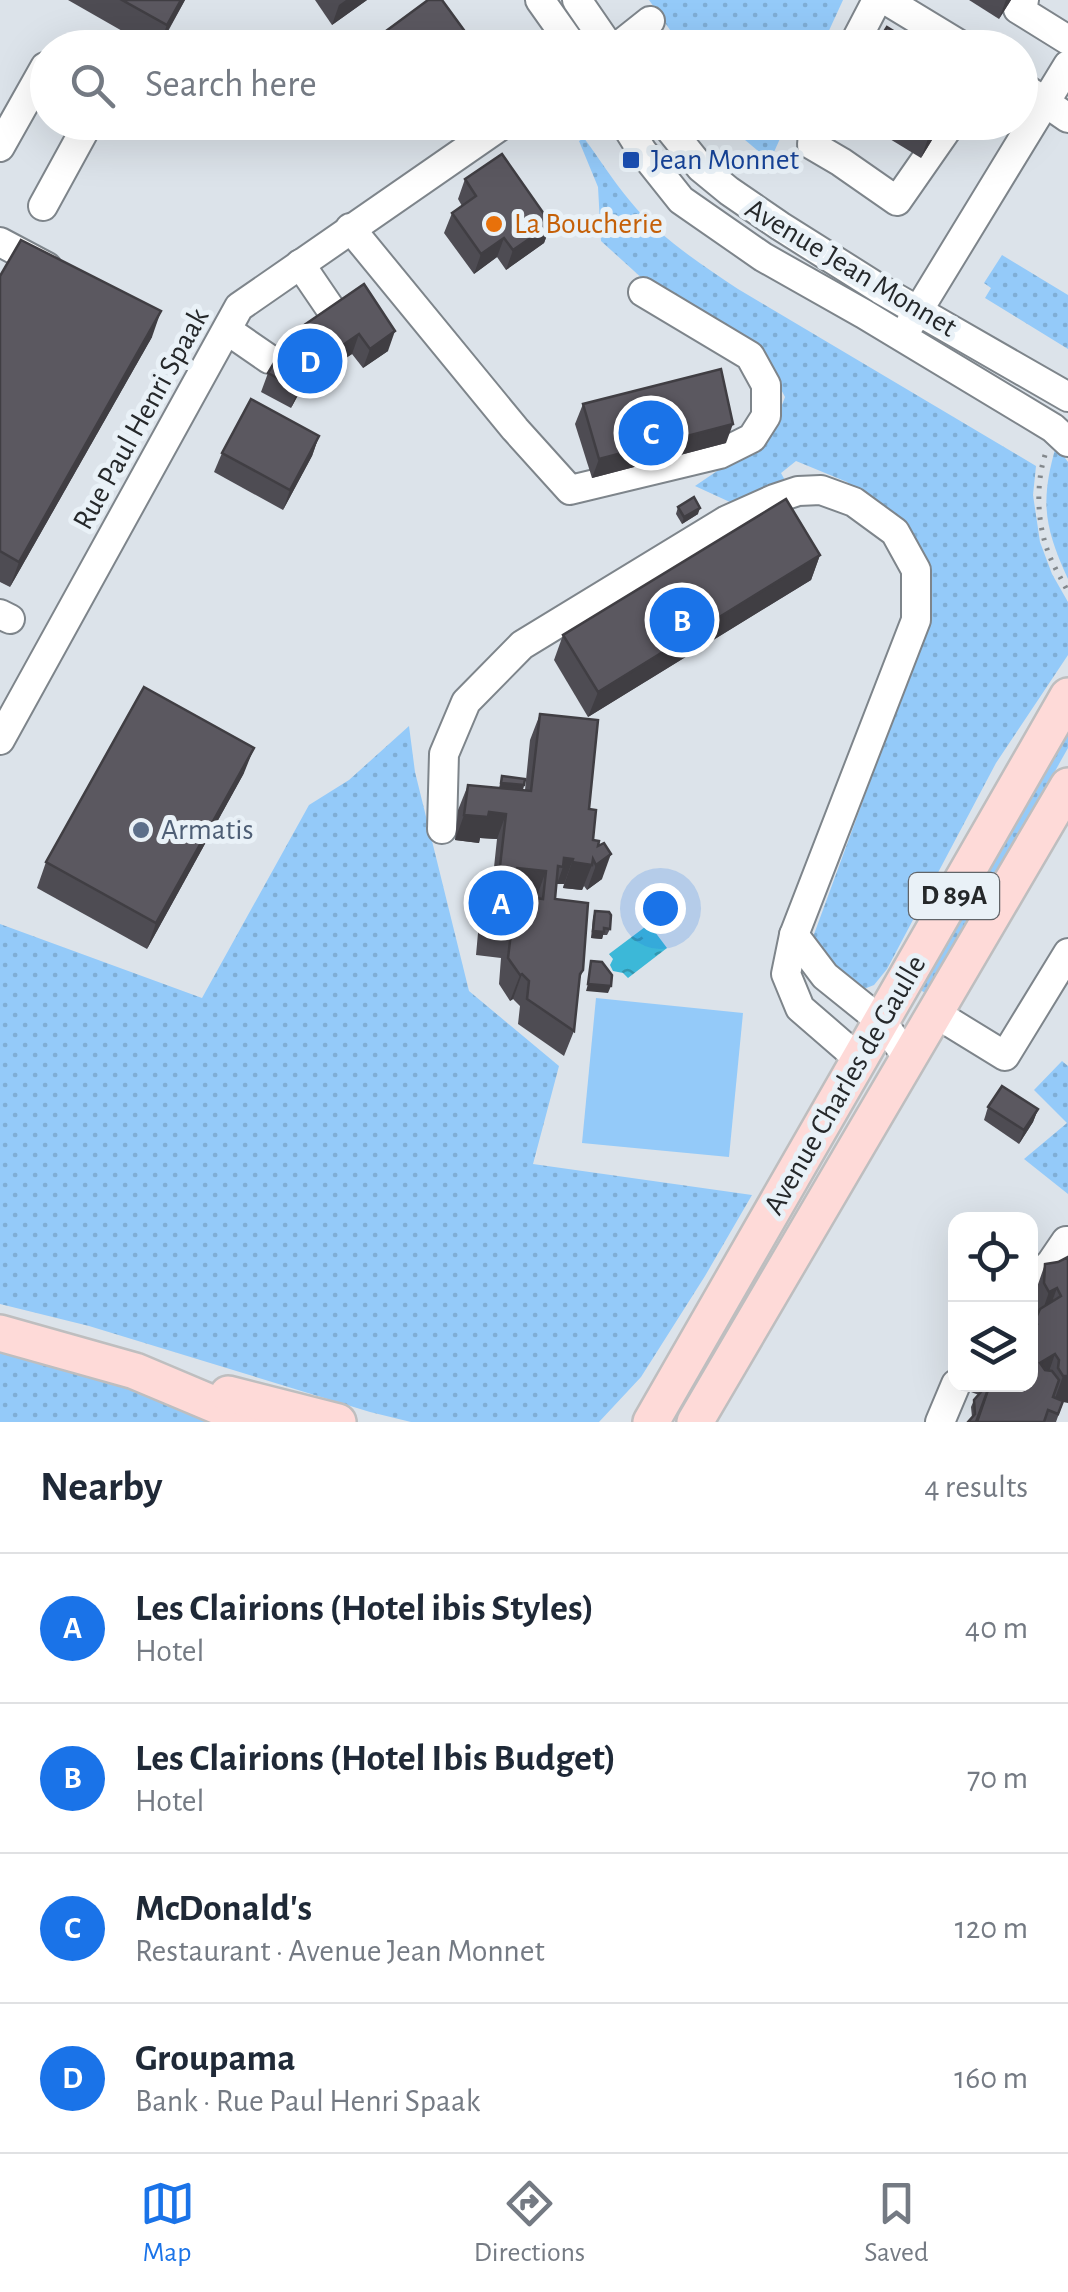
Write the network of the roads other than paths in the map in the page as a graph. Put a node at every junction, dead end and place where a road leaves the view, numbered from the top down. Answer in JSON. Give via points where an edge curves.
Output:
{"nodes":[{"id":1,"x":540,"y":0,"type":"edge"},
{"id":2,"x":577,"y":0,"type":"edge"},
{"id":3,"x":878,"y":0,"type":"edge"},
{"id":4,"x":886,"y":0,"type":"edge"},
{"id":5,"x":1024,"y":0,"type":"edge"},
{"id":6,"x":650,"y":21,"type":"dead end"},
{"id":7,"x":561,"y":30,"type":"edge"},
{"id":8,"x":600,"y":30,"type":"edge"},
{"id":9,"x":638,"y":30,"type":"edge"},
{"id":10,"x":862,"y":30,"type":"edge"},
{"id":11,"x":935,"y":30,"type":"edge"},
{"id":12,"x":1068,"y":40,"type":"edge"},
{"id":13,"x":1068,"y":65,"type":"edge"},
{"id":14,"x":30,"y":94,"type":"edge"},
{"id":15,"x":1057,"y":110,"type":"edge"},
{"id":16,"x":1038,"y":137,"type":"edge"},
{"id":17,"x":79,"y":140,"type":"edge"},
{"id":18,"x":480,"y":140,"type":"edge"},
{"id":19,"x":635,"y":140,"type":"edge"},
{"id":20,"x":678,"y":140,"type":"edge"},
{"id":21,"x":812,"y":140,"type":"edge"},
{"id":22,"x":939,"y":140,"type":"edge"},
{"id":23,"x":1036,"y":140,"type":"edge"},
{"id":24,"x":0,"y":147,"type":"edge"},
{"id":25,"x":44,"y":206,"type":"dead end"},
{"id":26,"x":0,"y":228,"type":"edge"},
{"id":27,"x":350,"y":228,"type":"junction"},
{"id":28,"x":0,"y":241,"type":"edge"},
{"id":29,"x":300,"y":264,"type":"junction"},
{"id":30,"x":60,"y":274,"type":"edge"},
{"id":31,"x":643,"y":292,"type":"dead end"},
{"id":32,"x":332,"y":310,"type":"edge"},
{"id":33,"x":918,"y":310,"type":"junction"},
{"id":34,"x":227,"y":330,"type":"junction"},
{"id":35,"x":903,"y":337,"type":"junction"},
{"id":36,"x":270,"y":359,"type":"dead end"},
{"id":37,"x":1068,"y":397,"type":"edge"},
{"id":38,"x":1058,"y":442,"type":"edge"},
{"id":39,"x":1068,"y":696,"type":"edge"},
{"id":40,"x":0,"y":740,"type":"edge"},
{"id":41,"x":1068,"y":786,"type":"edge"},
{"id":42,"x":442,"y":829,"type":"dead end"},
{"id":43,"x":794,"y":934,"type":"junction"},
{"id":44,"x":1068,"y":953,"type":"edge"},
{"id":45,"x":934,"y":1014,"type":"junction"},
{"id":46,"x":882,"y":1022,"type":"junction"},
{"id":47,"x":908,"y":1058,"type":"junction"},
{"id":48,"x":860,"y":1060,"type":"junction"},
{"id":49,"x":1066,"y":1241,"type":"edge"},
{"id":50,"x":1038,"y":1276,"type":"edge"},
{"id":51,"x":0,"y":1332,"type":"edge"},
{"id":52,"x":135,"y":1371,"type":"junction"},
{"id":53,"x":953,"y":1392,"type":"edge"},
{"id":54,"x":657,"y":1410,"type":"edge"},
{"id":55,"x":256,"y":1422,"type":"edge"},
{"id":56,"x":338,"y":1422,"type":"edge"},
{"id":57,"x":635,"y":1422,"type":"edge"},
{"id":58,"x":695,"y":1422,"type":"edge"},
{"id":59,"x":940,"y":1422,"type":"edge"}],
"edges":[{"from":1,"to":7,"type":"street"},
{"from":2,"to":8,"type":"street"},
{"from":3,"to":10,"type":"street"},
{"from":4,"to":11,"type":"street"},
{"from":5,"to":12,"type":"street","via":[[1018,9]]},
{"from":6,"to":9,"type":"street"},
{"from":13,"to":15,"type":"street"},
{"from":14,"to":24,"type":"street"},
{"from":15,"to":16,"type":"street"},
{"from":17,"to":25,"type":"street"},
{"from":18,"to":27,"type":"street","name":"Rue Paul Henri Spaak"},
{"from":19,"to":35,"type":"street","name":"Avenue Jean Monnet","via":[[681,200],[763,257]]},
{"from":20,"to":33,"type":"street","name":"Avenue Jean Monnet","via":[[729,191]]},
{"from":21,"to":22,"type":"street","via":[[897,201]]},
{"from":23,"to":33,"type":"street"},
{"from":26,"to":28,"type":"street"},
{"from":27,"to":29,"type":"street","name":"Rue Paul Henri Spaak"},
{"from":27,"to":31,"type":"street","via":[[570,490],[720,454],[752,438],[766,416],[766,385],[750,356]]},
{"from":28,"to":30,"type":"street"},
{"from":29,"to":32,"type":"street"},
{"from":29,"to":34,"type":"street","name":"Rue Paul Henri Spaak","via":[[239,307]]},
{"from":33,"to":35,"type":"street"},
{"from":33,"to":37,"type":"street","name":"Avenue Jean Monnet"},
{"from":34,"to":36,"type":"street"},
{"from":34,"to":40,"type":"street","name":"Rue Paul Henri Spaak"},
{"from":35,"to":38,"type":"street","name":"Avenue Jean Monnet","via":[[1053,428]]},
{"from":39,"to":46,"type":"main road","name":"Avenue Charles de Gaulle","number":"D 89A"},
{"from":41,"to":45,"type":"main road","name":"Avenue Charles de Gaulle","number":"D 89A"},
{"from":42,"to":43,"type":"street","via":[[444,754],[466,702],[522,645],[727,520],[798,491],[821,490],[854,502],[895,532],[916,570],[916,620]]},
{"from":43,"to":46,"type":"street","via":[[825,976]]},
{"from":43,"to":48,"type":"street","via":[[786,974],[800,1008]]},
{"from":44,"to":45,"type":"street","via":[[1005,1056]]},
{"from":45,"to":47,"type":"main road","name":"Avenue Charles de Gaulle","number":"D 89A"},
{"from":46,"to":47,"type":"street"},
{"from":46,"to":48,"type":"main road","name":"Avenue Charles de Gaulle","number":"D 89A"},
{"from":47,"to":58,"type":"main road","name":"Avenue Charles de Gaulle","number":"D 89A"},
{"from":48,"to":54,"type":"main road","name":"Avenue Charles de Gaulle","number":"D 89A"},
{"from":49,"to":50,"type":"street"},
{"from":51,"to":52,"type":"main road"},
{"from":52,"to":55,"type":"main road"},
{"from":52,"to":56,"type":"main road"},
{"from":53,"to":59,"type":"street"},
{"from":54,"to":57,"type":"main road","name":"Avenue Charles de Gaulle"}]}
